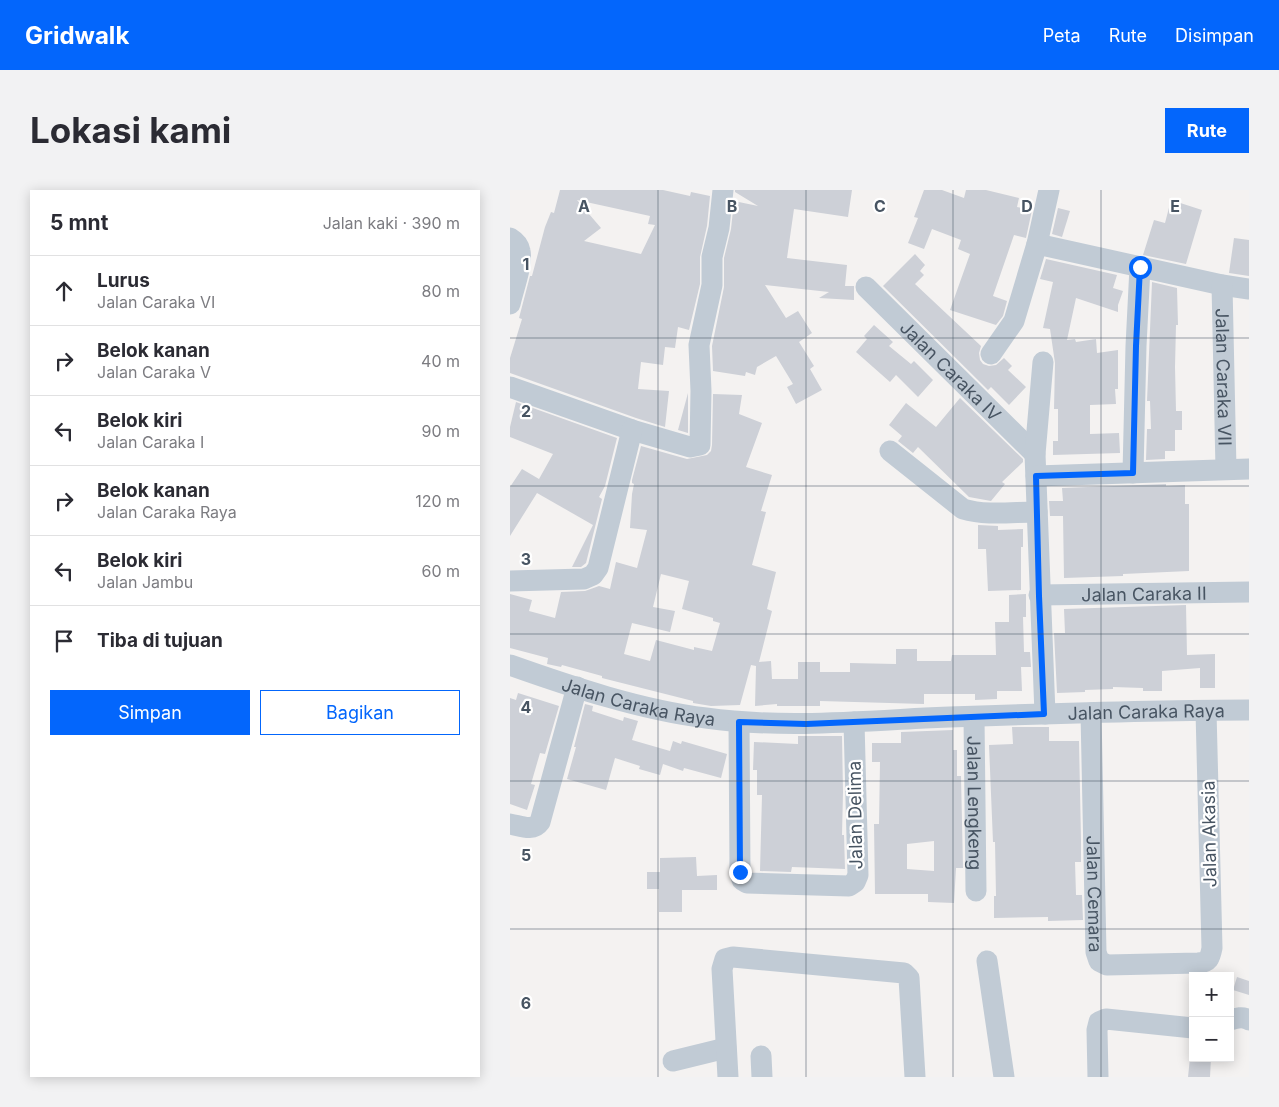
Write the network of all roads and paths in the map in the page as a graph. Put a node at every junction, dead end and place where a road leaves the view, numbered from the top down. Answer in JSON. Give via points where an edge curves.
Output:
{"nodes":[{"id":1,"x":723,"y":190,"type":"edge"},
{"id":2,"x":1044,"y":192,"type":"edge"},
{"id":3,"x":510,"y":238,"type":"edge"},
{"id":4,"x":1037,"y":244,"type":"junction"},
{"id":5,"x":1140,"y":267,"type":"junction"},
{"id":6,"x":1222,"y":285,"type":"junction"},
{"id":7,"x":866,"y":287,"type":"dead end"},
{"id":8,"x":1249,"y":289,"type":"edge"},
{"id":9,"x":510,"y":304,"type":"edge"},
{"id":10,"x":991,"y":354,"type":"dead end"},
{"id":11,"x":1043,"y":362,"type":"dead end"},
{"id":12,"x":510,"y":387,"type":"edge"},
{"id":13,"x":632,"y":430,"type":"junction"},
{"id":14,"x":890,"y":452,"type":"dead end"},
{"id":15,"x":1035,"y":454,"type":"junction"},
{"id":16,"x":1249,"y":469,"type":"edge"},
{"id":17,"x":1226,"y":470,"type":"junction"},
{"id":18,"x":1133,"y":473,"type":"junction"},
{"id":19,"x":1036,"y":476,"type":"junction"},
{"id":20,"x":1037,"y":512,"type":"junction"},
{"id":21,"x":510,"y":581,"type":"edge"},
{"id":22,"x":1249,"y":592,"type":"edge"},
{"id":23,"x":1039,"y":596,"type":"junction"},
{"id":24,"x":510,"y":665,"type":"edge"},
{"id":25,"x":577,"y":687,"type":"junction"},
{"id":26,"x":1249,"y":710,"type":"edge"},
{"id":27,"x":1206,"y":711,"type":"junction"},
{"id":28,"x":1091,"y":713,"type":"junction"},
{"id":29,"x":1044,"y":714,"type":"junction"},
{"id":30,"x":974,"y":717,"type":"junction"},
{"id":31,"x":739,"y":722,"type":"junction"},
{"id":32,"x":854,"y":722,"type":"junction"},
{"id":33,"x":510,"y":824,"type":"edge"},
{"id":34,"x":976,"y":890,"type":"dead end"},
{"id":35,"x":1210,"y":957,"type":"joint"},
{"id":36,"x":987,"y":961,"type":"dead end"},
{"id":37,"x":1234,"y":1019,"type":"edge"},
{"id":38,"x":1249,"y":1020,"type":"edge"},
{"id":39,"x":1189,"y":1028,"type":"edge"},
{"id":40,"x":726,"y":1048,"type":"junction"},
{"id":41,"x":673,"y":1061,"type":"dead end"},
{"id":42,"x":728,"y":1077,"type":"edge"},
{"id":43,"x":915,"y":1077,"type":"edge"},
{"id":44,"x":1004,"y":1077,"type":"edge"},
{"id":45,"x":1098,"y":1077,"type":"edge"}],
"edges":[{"from":1,"to":13,"type":"street","via":[[712,257],[712,285],[699,345],[700,445],[690,447]]},
{"from":2,"to":4,"type":"street"},
{"from":3,"to":9,"type":"street","via":[[520,249]]},
{"from":4,"to":5,"type":"street"},
{"from":4,"to":10,"type":"street","via":[[1014,321]]},
{"from":5,"to":6,"type":"street"},
{"from":5,"to":18,"type":"street"},
{"from":6,"to":8,"type":"street"},
{"from":6,"to":17,"type":"street","name":"Jalan Caraka VII"},
{"from":7,"to":15,"type":"street","name":"Jalan Caraka IV"},
{"from":11,"to":15,"type":"street"},
{"from":12,"to":13,"type":"street"},
{"from":13,"to":21,"type":"street","via":[[598,568],[584,579]]},
{"from":14,"to":20,"type":"street","via":[[963,509],[988,513]]},
{"from":15,"to":19,"type":"street"},
{"from":16,"to":17,"type":"street"},
{"from":17,"to":18,"type":"street"},
{"from":18,"to":19,"type":"street"},
{"from":19,"to":20,"type":"street"},
{"from":20,"to":23,"type":"street"},
{"from":22,"to":23,"type":"street","name":"Jalan Caraka II"},
{"from":23,"to":29,"type":"street"},
{"from":24,"to":25,"type":"street","name":"Jalan Caraka Raya"},
{"from":25,"to":31,"type":"street","name":"Jalan Caraka Raya","via":[[644,706]]},
{"from":25,"to":33,"type":"street","via":[[540,822],[531,828]]},
{"from":26,"to":27,"type":"street","name":"Jalan Caraka Raya"},
{"from":27,"to":28,"type":"street","name":"Jalan Caraka Raya"},
{"from":27,"to":35,"type":"street","name":"Jalan Akasia"},
{"from":28,"to":29,"type":"street","name":"Jalan Caraka Raya"},
{"from":28,"to":35,"type":"street","name":"Jalan Cemara","via":[[1096,952],[1099,961],[1107,965],[1198,963],[1206,962]]},
{"from":29,"to":30,"type":"street","name":"Jalan Caraka Raya"},
{"from":30,"to":32,"type":"street","name":"Jalan Caraka Raya"},
{"from":30,"to":34,"type":"street","name":"Jalan Lengkeng"},
{"from":31,"to":32,"type":"street","name":"Jalan Caraka Raya"},
{"from":31,"to":32,"type":"street","name":"Jalan Delima","via":[[742,880],[747,883],[849,886],[858,875]]},
{"from":36,"to":44,"type":"street"},
{"from":37,"to":38,"type":"street"},
{"from":39,"to":45,"type":"street","via":[[1099,1022]]},
{"from":40,"to":41,"type":"street"},
{"from":40,"to":42,"type":"street"},
{"from":40,"to":43,"type":"street","via":[[722,968],[725,959],[733,957],[904,973],[909,978]]}]}
